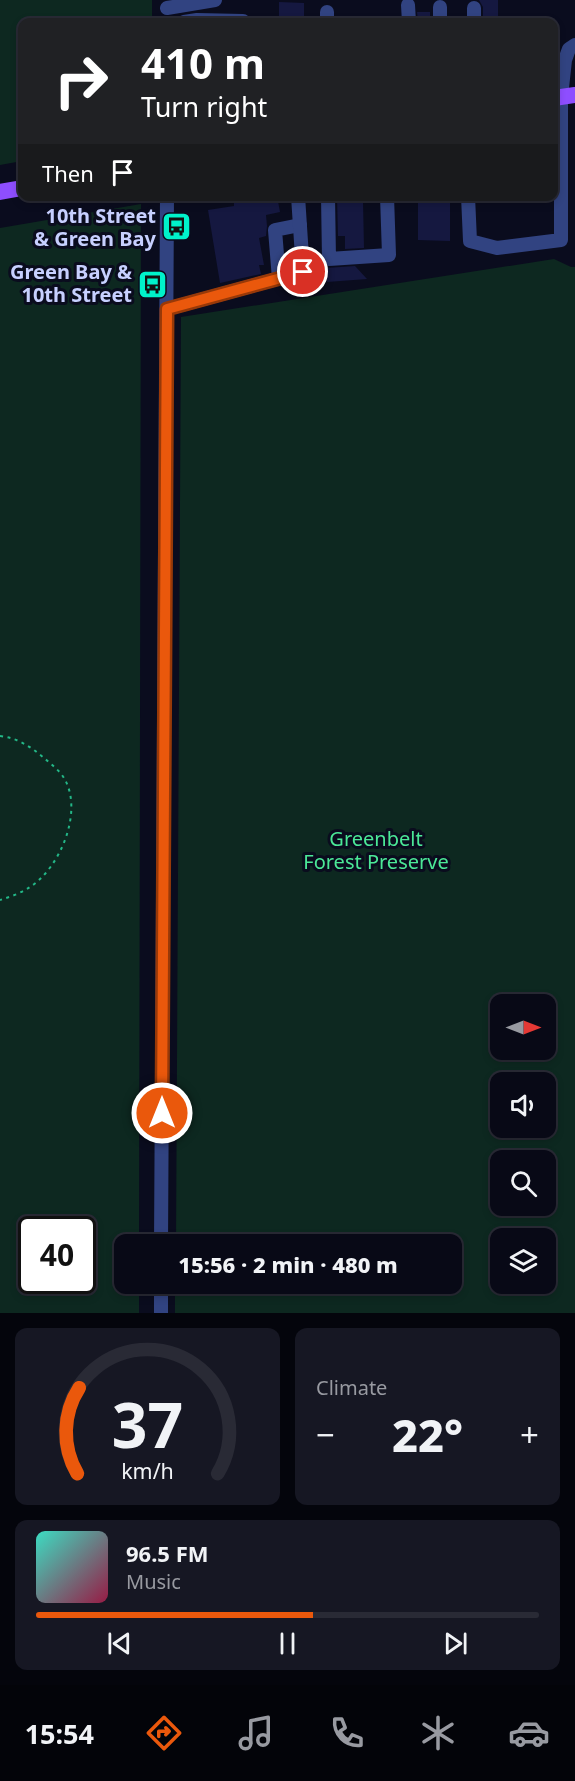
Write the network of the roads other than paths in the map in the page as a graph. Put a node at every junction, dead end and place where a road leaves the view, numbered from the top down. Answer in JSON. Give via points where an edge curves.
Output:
{"nodes":[{"id":1,"x":215,"y":0,"type":"edge"},
{"id":2,"x":408,"y":5,"type":"dead end"},
{"id":3,"x":440,"y":7,"type":"dead end"},
{"id":4,"x":167,"y":10,"type":"edge"},
{"id":5,"x":409,"y":18,"type":"edge"},
{"id":6,"x":440,"y":18,"type":"edge"},
{"id":7,"x":575,"y":45,"type":"edge"},
{"id":8,"x":563,"y":97,"type":"edge"},
{"id":9,"x":18,"y":189,"type":"edge"},
{"id":10,"x":0,"y":192,"type":"edge"},
{"id":11,"x":168,"y":201,"type":"edge"},
{"id":12,"x":298,"y":201,"type":"edge"},
{"id":13,"x":328,"y":201,"type":"edge"},
{"id":14,"x":387,"y":201,"type":"edge"},
{"id":15,"x":468,"y":201,"type":"edge"},
{"id":16,"x":300,"y":225,"type":"junction"},
{"id":17,"x":279,"y":279,"type":"junction"},
{"id":18,"x":167,"y":309,"type":"junction"},
{"id":19,"x":161,"y":1234,"type":"edge"},
{"id":20,"x":161,"y":1294,"type":"edge"},
{"id":21,"x":161,"y":1313,"type":"edge"}],
"edges":[{"from":1,"to":4,"type":"street"},
{"from":2,"to":5,"type":"street"},
{"from":3,"to":6,"type":"street"},
{"from":7,"to":8,"type":"street","via":[[565,60]]},
{"from":8,"to":15,"type":"street","via":[[561,240],[497,248],[470,241]]},
{"from":9,"to":10,"type":"main road"},
{"from":11,"to":18,"type":"street"},
{"from":12,"to":16,"type":"street"},
{"from":13,"to":14,"type":"street","via":[[329,259],[389,255]]},
{"from":16,"to":17,"type":"street","via":[[303,272]]},
{"from":16,"to":17,"type":"street","via":[[275,230]]},
{"from":17,"to":18,"type":"street"},
{"from":18,"to":19,"type":"street"},
{"from":20,"to":21,"type":"street"}]}
